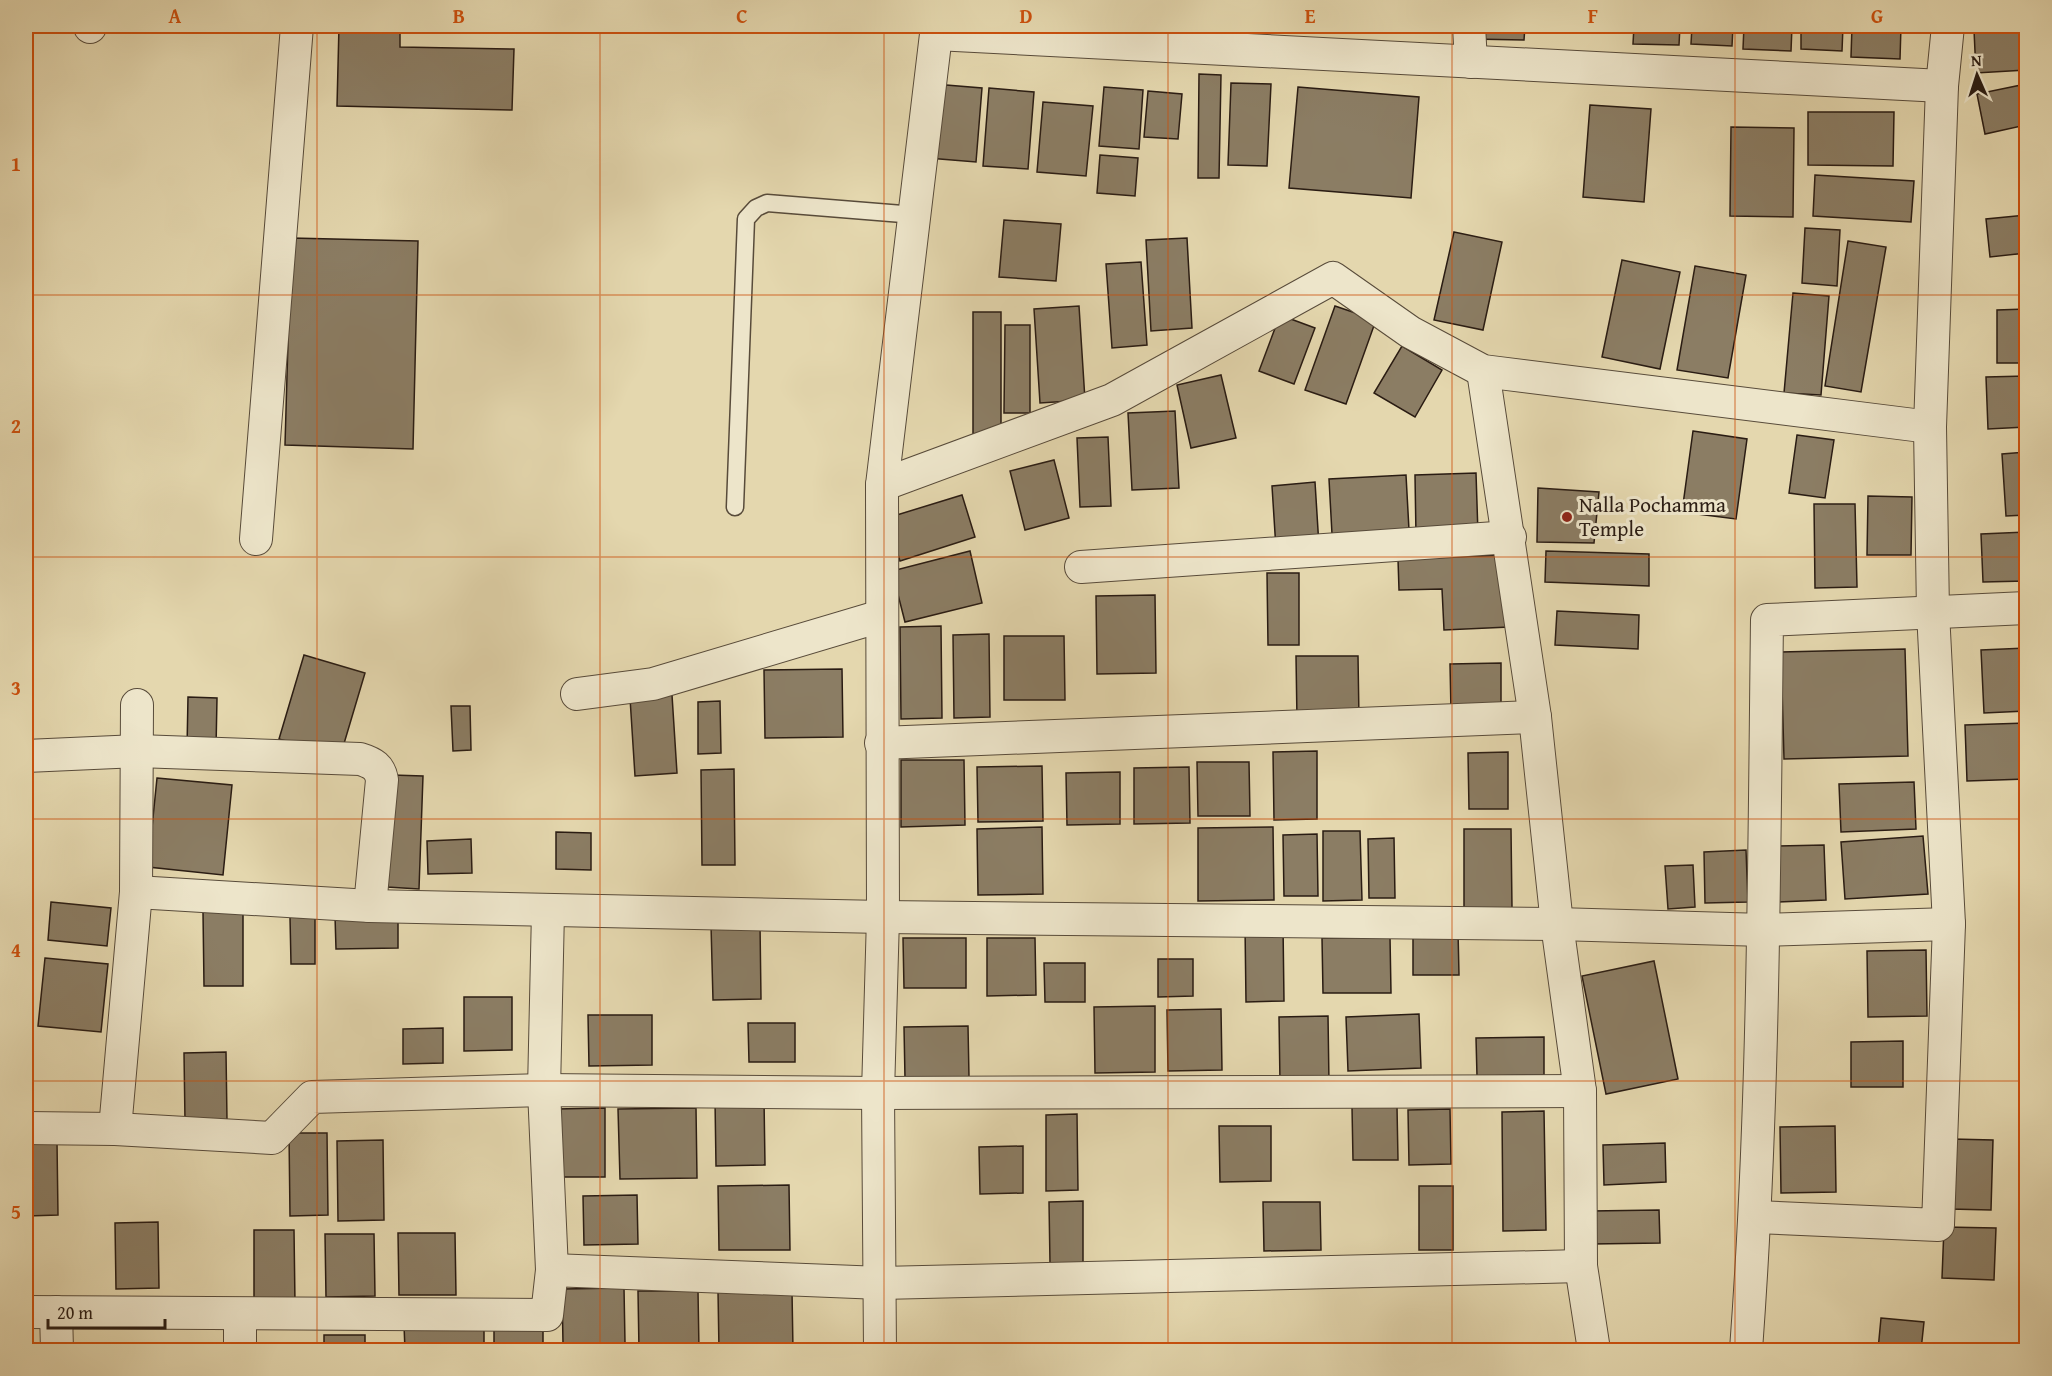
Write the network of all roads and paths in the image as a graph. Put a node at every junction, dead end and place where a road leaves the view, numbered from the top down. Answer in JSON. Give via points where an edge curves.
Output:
{"nodes":[{"id":1,"x":297,"y":26,"type":"edge"},
{"id":2,"x":1468,"y":26,"type":"edge"},
{"id":3,"x":1948,"y":26,"type":"edge"},
{"id":4,"x":937,"y":30,"type":"edge"},
{"id":5,"x":1471,"y":62,"type":"junction"},
{"id":6,"x":1942,"y":86,"type":"junction"},
{"id":7,"x":915,"y":214,"type":"junction"},
{"id":8,"x":1484,"y":370,"type":"junction"},
{"id":9,"x":1929,"y":427,"type":"junction"},
{"id":10,"x":882,"y":485,"type":"junction"},
{"id":11,"x":735,"y":507,"type":"dead end"},
{"id":12,"x":1510,"y":537,"type":"junction"},
{"id":13,"x":256,"y":538,"type":"dead end"},
{"id":14,"x":1081,"y":567,"type":"dead end"},
{"id":15,"x":2026,"y":608,"type":"edge"},
{"id":16,"x":1933,"y":612,"type":"junction"},
{"id":17,"x":881,"y":616,"type":"junction"},
{"id":18,"x":577,"y":694,"type":"dead end"},
{"id":19,"x":137,"y":705,"type":"dead end"},
{"id":20,"x":1535,"y":717,"type":"junction"},
{"id":21,"x":881,"y":743,"type":"junction"},
{"id":22,"x":138,"y":751,"type":"junction"},
{"id":23,"x":26,"y":756,"type":"edge"},
{"id":24,"x":136,"y":892,"type":"junction"},
{"id":25,"x":370,"y":906,"type":"junction"},
{"id":26,"x":548,"y":910,"type":"junction"},
{"id":27,"x":883,"y":917,"type":"junction"},
{"id":28,"x":1557,"y":924,"type":"junction"},
{"id":29,"x":1949,"y":924,"type":"junction"},
{"id":30,"x":1764,"y":930,"type":"junction"},
{"id":31,"x":544,"y":1090,"type":"junction"},
{"id":32,"x":1580,"y":1091,"type":"junction"},
{"id":33,"x":878,"y":1093,"type":"junction"},
{"id":34,"x":26,"y":1128,"type":"edge"},
{"id":35,"x":115,"y":1129,"type":"junction"},
{"id":36,"x":1756,"y":1217,"type":"junction"},
{"id":37,"x":1581,"y":1266,"type":"junction"},
{"id":38,"x":552,"y":1270,"type":"junction"},
{"id":39,"x":881,"y":1283,"type":"junction"},
{"id":40,"x":26,"y":1312,"type":"edge"},
{"id":41,"x":56,"y":1312,"type":"junction"},
{"id":42,"x":240,"y":1315,"type":"junction"},
{"id":43,"x":57,"y":1350,"type":"edge"},
{"id":44,"x":240,"y":1350,"type":"edge"},
{"id":45,"x":880,"y":1350,"type":"edge"},
{"id":46,"x":1594,"y":1350,"type":"edge"},
{"id":47,"x":1746,"y":1350,"type":"edge"}],
"edges":[{"from":1,"to":13,"type":"street"},
{"from":2,"to":5,"type":"street"},
{"from":3,"to":6,"type":"street"},
{"from":4,"to":5,"type":"street"},
{"from":4,"to":7,"type":"street"},
{"from":5,"to":6,"type":"street"},
{"from":6,"to":9,"type":"street"},
{"from":7,"to":10,"type":"street"},
{"from":7,"to":11,"type":"lane","via":[[767,203],[746,219]]},
{"from":8,"to":9,"type":"street"},
{"from":8,"to":10,"type":"street","via":[[1410,332],[1333,278],[1112,400]]},
{"from":8,"to":12,"type":"street"},
{"from":9,"to":16,"type":"street"},
{"from":10,"to":17,"type":"street"},
{"from":12,"to":14,"type":"street"},
{"from":12,"to":20,"type":"street"},
{"from":15,"to":16,"type":"street"},
{"from":16,"to":29,"type":"street"},
{"from":16,"to":30,"type":"street","via":[[1767,620]]},
{"from":17,"to":18,"type":"street","via":[[653,684]]},
{"from":17,"to":21,"type":"street"},
{"from":19,"to":22,"type":"street"},
{"from":20,"to":21,"type":"street"},
{"from":20,"to":28,"type":"street"},
{"from":21,"to":27,"type":"street"},
{"from":22,"to":23,"type":"street"},
{"from":22,"to":24,"type":"street"},
{"from":22,"to":25,"type":"street","via":[[360,759],[372,763],[382,780]]},
{"from":24,"to":25,"type":"street"},
{"from":24,"to":35,"type":"street"},
{"from":25,"to":26,"type":"street"},
{"from":26,"to":27,"type":"street"},
{"from":26,"to":31,"type":"street"},
{"from":27,"to":28,"type":"street"},
{"from":27,"to":33,"type":"street"},
{"from":28,"to":30,"type":"street"},
{"from":28,"to":32,"type":"street"},
{"from":29,"to":30,"type":"street"},
{"from":29,"to":36,"type":"street","via":[[1938,1225]]},
{"from":30,"to":36,"type":"street"},
{"from":31,"to":33,"type":"street"},
{"from":31,"to":35,"type":"street","via":[[312,1097],[272,1138]]},
{"from":31,"to":38,"type":"street"},
{"from":32,"to":33,"type":"street"},
{"from":32,"to":37,"type":"street"},
{"from":33,"to":39,"type":"street"},
{"from":34,"to":35,"type":"street"},
{"from":36,"to":47,"type":"street"},
{"from":37,"to":39,"type":"street"},
{"from":37,"to":46,"type":"street"},
{"from":38,"to":39,"type":"street"},
{"from":38,"to":42,"type":"street","via":[[547,1315]]},
{"from":39,"to":45,"type":"street"},
{"from":40,"to":41,"type":"street"},
{"from":41,"to":42,"type":"street"},
{"from":41,"to":43,"type":"street"},
{"from":42,"to":44,"type":"street"}]}
